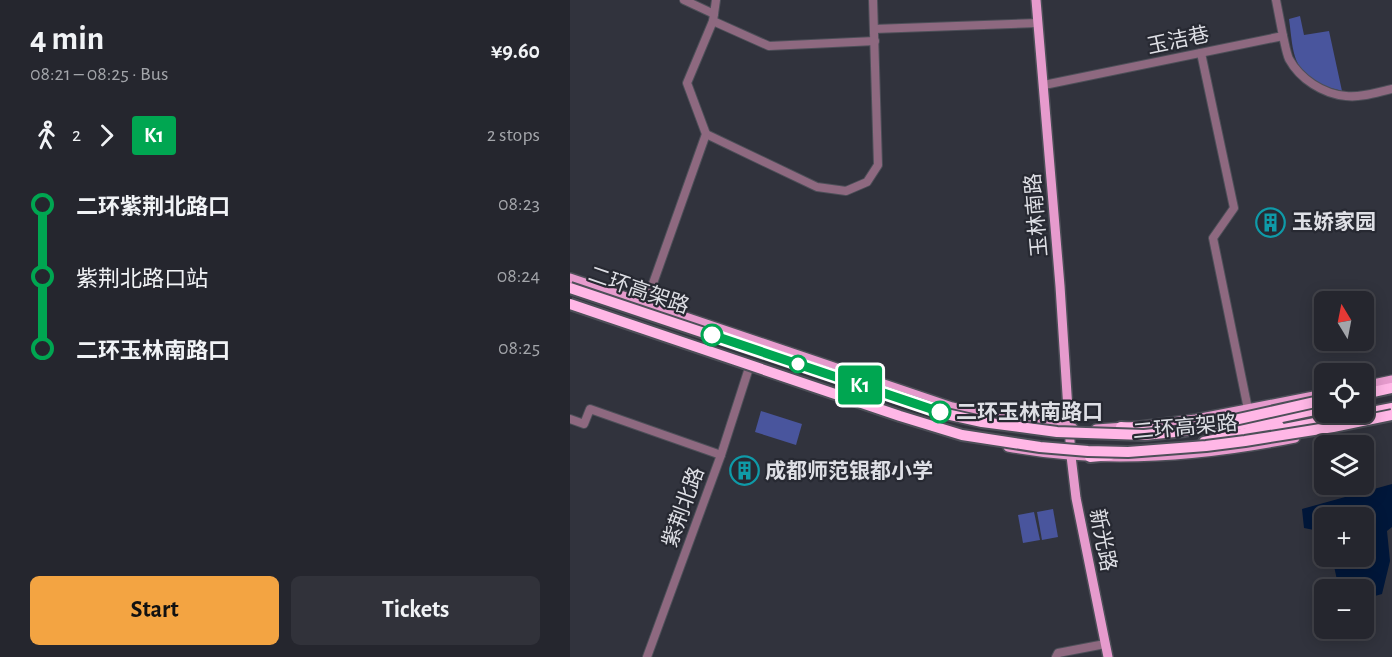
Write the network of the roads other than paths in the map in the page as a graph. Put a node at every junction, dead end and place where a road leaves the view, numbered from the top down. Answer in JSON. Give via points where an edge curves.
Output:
{"nodes":[{"id":1,"x":684,"y":0,"type":"edge"},
{"id":2,"x":716,"y":0,"type":"edge"},
{"id":3,"x":873,"y":0,"type":"edge"},
{"id":4,"x":1036,"y":0,"type":"edge"},
{"id":5,"x":1276,"y":0,"type":"edge"},
{"id":6,"x":713,"y":17,"type":"junction"},
{"id":7,"x":1038,"y":23,"type":"junction"},
{"id":8,"x":874,"y":29,"type":"junction"},
{"id":9,"x":1284,"y":36,"type":"junction"},
{"id":10,"x":875,"y":41,"type":"junction"},
{"id":11,"x":1201,"y":53,"type":"junction"},
{"id":12,"x":1044,"y":85,"type":"junction"},
{"id":13,"x":1392,"y":89,"type":"edge"},
{"id":14,"x":706,"y":134,"type":"junction"},
{"id":15,"x":570,"y":278,"type":"edge"},
{"id":16,"x":570,"y":288,"type":"edge"},
{"id":17,"x":646,"y":303,"type":"junction"},
{"id":18,"x":570,"y":304,"type":"edge"},
{"id":19,"x":749,"y":368,"type":"junction"},
{"id":20,"x":1392,"y":380,"type":"edge"},
{"id":21,"x":1374,"y":384,"type":"edge"},
{"id":22,"x":1392,"y":387,"type":"edge"},
{"id":23,"x":1374,"y":391,"type":"edge"},
{"id":24,"x":1392,"y":393,"type":"edge"},
{"id":25,"x":1314,"y":396,"type":"edge"},
{"id":26,"x":1374,"y":397,"type":"edge"},
{"id":27,"x":1314,"y":403,"type":"edge"},
{"id":28,"x":1392,"y":403,"type":"edge"},
{"id":29,"x":1314,"y":404,"type":"edge"},
{"id":30,"x":1374,"y":407,"type":"edge"},
{"id":31,"x":1392,"y":408,"type":"edge"},
{"id":32,"x":1248,"y":409,"type":"junction"},
{"id":33,"x":1314,"y":410,"type":"edge"},
{"id":34,"x":1392,"y":417,"type":"edge"},
{"id":35,"x":570,"y":419,"type":"edge"},
{"id":36,"x":1314,"y":419,"type":"edge"},
{"id":37,"x":1121,"y":427,"type":"junction"},
{"id":38,"x":1069,"y":428,"type":"junction"},
{"id":39,"x":1185,"y":431,"type":"junction"},
{"id":40,"x":1177,"y":448,"type":"junction"},
{"id":41,"x":721,"y":455,"type":"junction"},
{"id":42,"x":1071,"y":456,"type":"junction"},
{"id":43,"x":1090,"y":457,"type":"junction"},
{"id":44,"x":1105,"y":644,"type":"junction"},
{"id":45,"x":647,"y":657,"type":"edge"},
{"id":46,"x":1056,"y":657,"type":"edge"},
{"id":47,"x":1108,"y":657,"type":"edge"}],
"edges":[{"from":1,"to":6,"type":"street"},
{"from":2,"to":6,"type":"street"},
{"from":3,"to":8,"type":"street"},
{"from":4,"to":7,"type":"main road","name":"玉林南路"},
{"from":5,"to":9,"type":"street"},
{"from":6,"to":10,"type":"street","via":[[769,46]]},
{"from":6,"to":14,"type":"street","via":[[687,83]]},
{"from":7,"to":8,"type":"street"},
{"from":7,"to":12,"type":"main road","name":"玉林南路"},
{"from":8,"to":10,"type":"street"},
{"from":9,"to":11,"type":"street","name":"玉洁巷"},
{"from":9,"to":13,"type":"street","via":[[1290,60],[1315,86],[1346,97]]},
{"from":10,"to":14,"type":"street","via":[[878,165],[867,182],[846,191],[817,187]]},
{"from":11,"to":12,"type":"street","name":"玉洁巷"},
{"from":11,"to":32,"type":"street","via":[[1234,208],[1213,238]]},
{"from":12,"to":38,"type":"main road","name":"玉林南路"},
{"from":14,"to":17,"type":"street"},
{"from":15,"to":17,"type":"main road"},
{"from":16,"to":39,"type":"highway","name":"二环高架路","bridge":true,"via":[[946,414],[1057,432],[1144,435]]},
{"from":17,"to":38,"type":"main road","via":[[952,407]]},
{"from":18,"to":19,"type":"main road"},
{"from":18,"to":40,"type":"highway","name":"二环高架路","bridge":true,"via":[[962,435],[1088,451]]},
{"from":19,"to":41,"type":"street","name":"紫荆北路"},
{"from":19,"to":42,"type":"main road","via":[[939,432]]},
{"from":20,"to":21,"type":"main road"},
{"from":22,"to":23,"type":"highway"},
{"from":24,"to":26,"type":"highway"},
{"from":25,"to":32,"type":"main road"},
{"from":27,"to":39,"type":"highway","name":"二环高架路","bridge":true},
{"from":28,"to":30,"type":"highway"},
{"from":29,"to":37,"type":"highway","via":[[1184,428]]},
{"from":31,"to":43,"type":"highway","via":[[1247,437],[1154,452]]},
{"from":32,"to":37,"type":"main road"},
{"from":33,"to":39,"type":"highway","bridge":true},
{"from":34,"to":40,"type":"highway","name":"二环高架路","bridge":true},
{"from":34,"to":43,"type":"main road","via":[[1219,451]]},
{"from":35,"to":41,"type":"street","via":[[584,424],[590,409]]},
{"from":36,"to":40,"type":"highway","bridge":true},
{"from":37,"to":38,"type":"main road"},
{"from":38,"to":42,"type":"main road","name":"新光路"},
{"from":41,"to":45,"type":"street","name":"紫荆北路"},
{"from":42,"to":43,"type":"main road"},
{"from":42,"to":44,"type":"main road","name":"新光路"},
{"from":44,"to":46,"type":"street","via":[[1058,653]]},
{"from":44,"to":47,"type":"main road","name":"新光路"}]}
